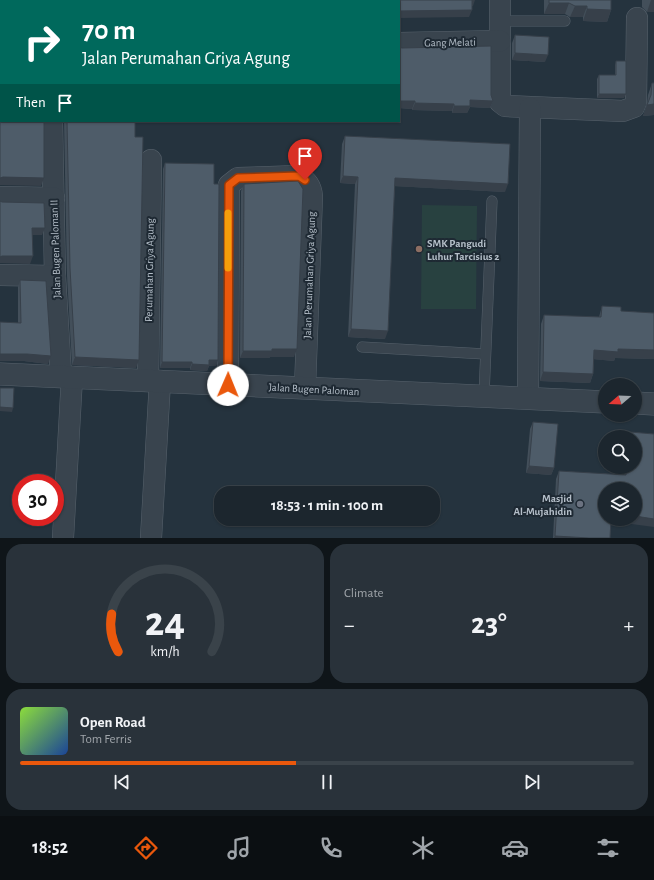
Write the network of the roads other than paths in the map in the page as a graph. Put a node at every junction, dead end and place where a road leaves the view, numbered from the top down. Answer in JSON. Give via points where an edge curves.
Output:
{"nodes":[{"id":1,"x":500,"y":0,"type":"edge"},
{"id":2,"x":638,"y":18,"type":"dead end"},
{"id":3,"x":565,"y":21,"type":"dead end"},
{"id":4,"x":500,"y":31,"type":"junction"},
{"id":5,"x":400,"y":43,"type":"edge"},
{"id":6,"x":530,"y":108,"type":"junction"},
{"id":7,"x":52,"y":122,"type":"edge"},
{"id":8,"x":151,"y":160,"type":"dead end"},
{"id":9,"x":0,"y":197,"type":"edge"},
{"id":10,"x":54,"y":198,"type":"junction"},
{"id":11,"x":492,"y":201,"type":"dead end"},
{"id":12,"x":0,"y":275,"type":"edge"},
{"id":13,"x":55,"y":276,"type":"junction"},
{"id":14,"x":362,"y":347,"type":"dead end"},
{"id":15,"x":485,"y":354,"type":"junction"},
{"id":16,"x":0,"y":374,"type":"edge"},
{"id":17,"x":66,"y":376,"type":"junction"},
{"id":18,"x":154,"y":381,"type":"junction"},
{"id":19,"x":228,"y":385,"type":"junction"},
{"id":20,"x":305,"y":388,"type":"junction"},
{"id":21,"x":484,"y":396,"type":"junction"},
{"id":22,"x":528,"y":398,"type":"junction"},
{"id":23,"x":598,"y":402,"type":"edge"},
{"id":24,"x":642,"y":403,"type":"edge"},
{"id":25,"x":654,"y":404,"type":"edge"},
{"id":26,"x":63,"y":538,"type":"edge"},
{"id":27,"x":151,"y":538,"type":"edge"}],
"edges":[{"from":1,"to":4,"type":"street"},
{"from":2,"to":6,"type":"street","via":[[634,107],[623,111]]},
{"from":3,"to":4,"type":"lane"},
{"from":4,"to":5,"type":"street","name":"Gang Melati"},
{"from":4,"to":6,"type":"street","via":[[500,102],[505,106]]},
{"from":6,"to":22,"type":"street"},
{"from":7,"to":10,"type":"street","name":"Jalan Bugen Paloman II"},
{"from":8,"to":18,"type":"street","name":"Perumahan Griya Agung"},
{"from":9,"to":10,"type":"street"},
{"from":10,"to":13,"type":"street","name":"Jalan Bugen Paloman II"},
{"from":11,"to":15,"type":"lane"},
{"from":12,"to":13,"type":"street"},
{"from":13,"to":17,"type":"street","name":"Jalan Bugen Paloman II"},
{"from":14,"to":15,"type":"lane"},
{"from":15,"to":21,"type":"lane"},
{"from":16,"to":17,"type":"street","name":"Jalan Bugen Paloman"},
{"from":17,"to":18,"type":"street","name":"Jalan Bugen Paloman"},
{"from":17,"to":26,"type":"street","name":"Jalan Bugen Paloman II"},
{"from":18,"to":19,"type":"street","name":"Jalan Bugen Paloman"},
{"from":18,"to":27,"type":"street","name":"Perumahan Griya Agung"},
{"from":19,"to":20,"type":"street","name":"Jalan Bugen Paloman"},
{"from":19,"to":20,"type":"street","name":"Jalan Perumahan Griya Agung","via":[[229,185],[238,178],[299,176],[312,188]]},
{"from":20,"to":21,"type":"street","name":"Jalan Bugen Paloman"},
{"from":21,"to":22,"type":"street","name":"Jalan Bugen Paloman"},
{"from":22,"to":23,"type":"street","name":"Jalan Bugen Paloman"},
{"from":24,"to":25,"type":"street"}]}
